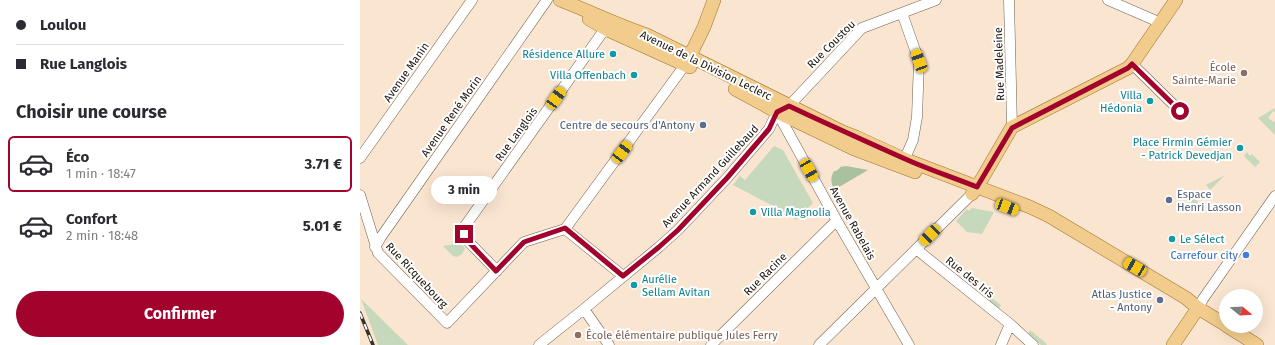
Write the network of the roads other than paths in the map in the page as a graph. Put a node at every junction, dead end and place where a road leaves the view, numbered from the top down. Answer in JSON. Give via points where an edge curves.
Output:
{"nodes":[{"id":1,"x":472,"y":0,"type":"edge"},
{"id":2,"x":547,"y":0,"type":"edge"},
{"id":3,"x":556,"y":0,"type":"edge"},
{"id":4,"x":560,"y":0,"type":"edge"},
{"id":5,"x":714,"y":0,"type":"edge"},
{"id":6,"x":936,"y":0,"type":"edge"},
{"id":7,"x":1009,"y":0,"type":"edge"},
{"id":8,"x":1108,"y":0,"type":"edge"},
{"id":9,"x":1176,"y":0,"type":"edge"},
{"id":10,"x":902,"y":13,"type":"junction"},
{"id":11,"x":1161,"y":23,"type":"junction"},
{"id":12,"x":608,"y":30,"type":"junction"},
{"id":13,"x":687,"y":61,"type":"junction"},
{"id":14,"x":1132,"y":64,"type":"junction"},
{"id":15,"x":1180,"y":111,"type":"dead end"},
{"id":16,"x":777,"y":112,"type":"junction"},
{"id":17,"x":791,"y":115,"type":"junction"},
{"id":18,"x":1012,"y":128,"type":"junction"},
{"id":19,"x":769,"y":129,"type":"junction"},
{"id":20,"x":360,"y":158,"type":"edge"},
{"id":21,"x":903,"y":163,"type":"junction"},
{"id":22,"x":974,"y":190,"type":"junction"},
{"id":23,"x":360,"y":195,"type":"edge"},
{"id":24,"x":1275,"y":196,"type":"edge"},
{"id":25,"x":837,"y":221,"type":"junction"},
{"id":26,"x":565,"y":228,"type":"junction"},
{"id":27,"x":375,"y":247,"type":"junction"},
{"id":28,"x":916,"y":249,"type":"junction"},
{"id":29,"x":496,"y":271,"type":"junction"},
{"id":30,"x":623,"y":276,"type":"junction"},
{"id":31,"x":876,"y":288,"type":"junction"},
{"id":32,"x":1198,"y":308,"type":"junction"},
{"id":33,"x":584,"y":309,"type":"junction"},
{"id":34,"x":1219,"y":322,"type":"edge"},
{"id":35,"x":1010,"y":324,"type":"junction"},
{"id":36,"x":1237,"y":333,"type":"edge"},
{"id":37,"x":539,"y":345,"type":"edge"},
{"id":38,"x":609,"y":345,"type":"edge"},
{"id":39,"x":711,"y":345,"type":"edge"},
{"id":40,"x":819,"y":345,"type":"edge"},
{"id":41,"x":909,"y":345,"type":"edge"},
{"id":42,"x":1002,"y":345,"type":"edge"},
{"id":43,"x":1033,"y":345,"type":"edge"},
{"id":44,"x":1172,"y":345,"type":"edge"},
{"id":45,"x":1257,"y":345,"type":"edge"}],
"edges":[{"from":1,"to":20,"type":"street","name":"Avenue Manin"},
{"from":2,"to":27,"type":"street","name":"Avenue René Morin"},
{"from":3,"to":12,"type":"main road","name":"Avenue de la Division Leclerc"},
{"from":4,"to":13,"type":"main road","name":"Avenue de la Division Leclerc","via":[[647,35]]},
{"from":5,"to":13,"type":"main road"},
{"from":6,"to":10,"type":"street","name":"Rue Coustou"},
{"from":7,"to":18,"type":"street","name":"Rue Madeleine"},
{"from":8,"to":11,"type":"street"},
{"from":9,"to":11,"type":"main road"},
{"from":10,"to":17,"type":"street","name":"Rue Coustou","via":[[862,28]]},
{"from":10,"to":21,"type":"street","via":[[919,61],[917,117],[913,140]]},
{"from":11,"to":14,"type":"main road"},
{"from":12,"to":13,"type":"main road","name":"Avenue de la Division Leclerc"},
{"from":12,"to":29,"type":"street","name":"Rue Langlois","via":[[602,33],[465,226],[465,238]]},
{"from":13,"to":16,"type":"main road","name":"Avenue de la Division Leclerc"},
{"from":13,"to":17,"type":"main road","name":"Avenue de la Division Leclerc","via":[[782,102]]},
{"from":13,"to":26,"type":"street"},
{"from":14,"to":15,"type":"street"},
{"from":14,"to":18,"type":"main road"},
{"from":16,"to":17,"type":"main road","name":"Avenue de la Division Leclerc"},
{"from":16,"to":19,"type":"street","name":"Avenue Armand Guillebaud"},
{"from":17,"to":19,"type":"street","name":"Avenue Armand Guillebaud"},
{"from":17,"to":21,"type":"main road","name":"Avenue de la Division Leclerc","via":[[856,136]]},
{"from":17,"to":25,"type":"street","name":"Avenue Rabelais"},
{"from":18,"to":22,"type":"main road"},
{"from":19,"to":30,"type":"street","name":"Avenue Armand Guillebaud","via":[[678,230]]},
{"from":21,"to":22,"type":"main road","name":"Avenue de la Division Leclerc"},
{"from":22,"to":28,"type":"street"},
{"from":22,"to":32,"type":"main road","name":"Avenue de la Division Leclerc","via":[[1049,216],[1184,296]]},
{"from":23,"to":27,"type":"street","name":"Rue Ricquebourg"},
{"from":24,"to":32,"type":"street"},
{"from":25,"to":31,"type":"street","name":"Avenue Rabelais"},
{"from":25,"to":39,"type":"street","name":"Rue Racine"},
{"from":26,"to":29,"type":"street","via":[[524,242]]},
{"from":26,"to":30,"type":"street"},
{"from":27,"to":29,"type":"street","name":"Rue Ricquebourg","via":[[447,323]]},
{"from":28,"to":31,"type":"street"},
{"from":28,"to":35,"type":"street","name":"Rue des Iris"},
{"from":30,"to":33,"type":"street","name":"Avenue Armand Guillebaud"},
{"from":31,"to":40,"type":"street"},
{"from":31,"to":41,"type":"street","name":"Avenue Rabelais"},
{"from":32,"to":34,"type":"main road","name":"Avenue de la Division Leclerc"},
{"from":32,"to":44,"type":"main road"},
{"from":33,"to":37,"type":"street","name":"Avenue Armand Guillebaud"},
{"from":33,"to":38,"type":"street"},
{"from":35,"to":42,"type":"street"},
{"from":35,"to":43,"type":"street","name":"Rue des Iris"},
{"from":36,"to":45,"type":"main road","name":"Avenue de la Division Leclerc"}]}
